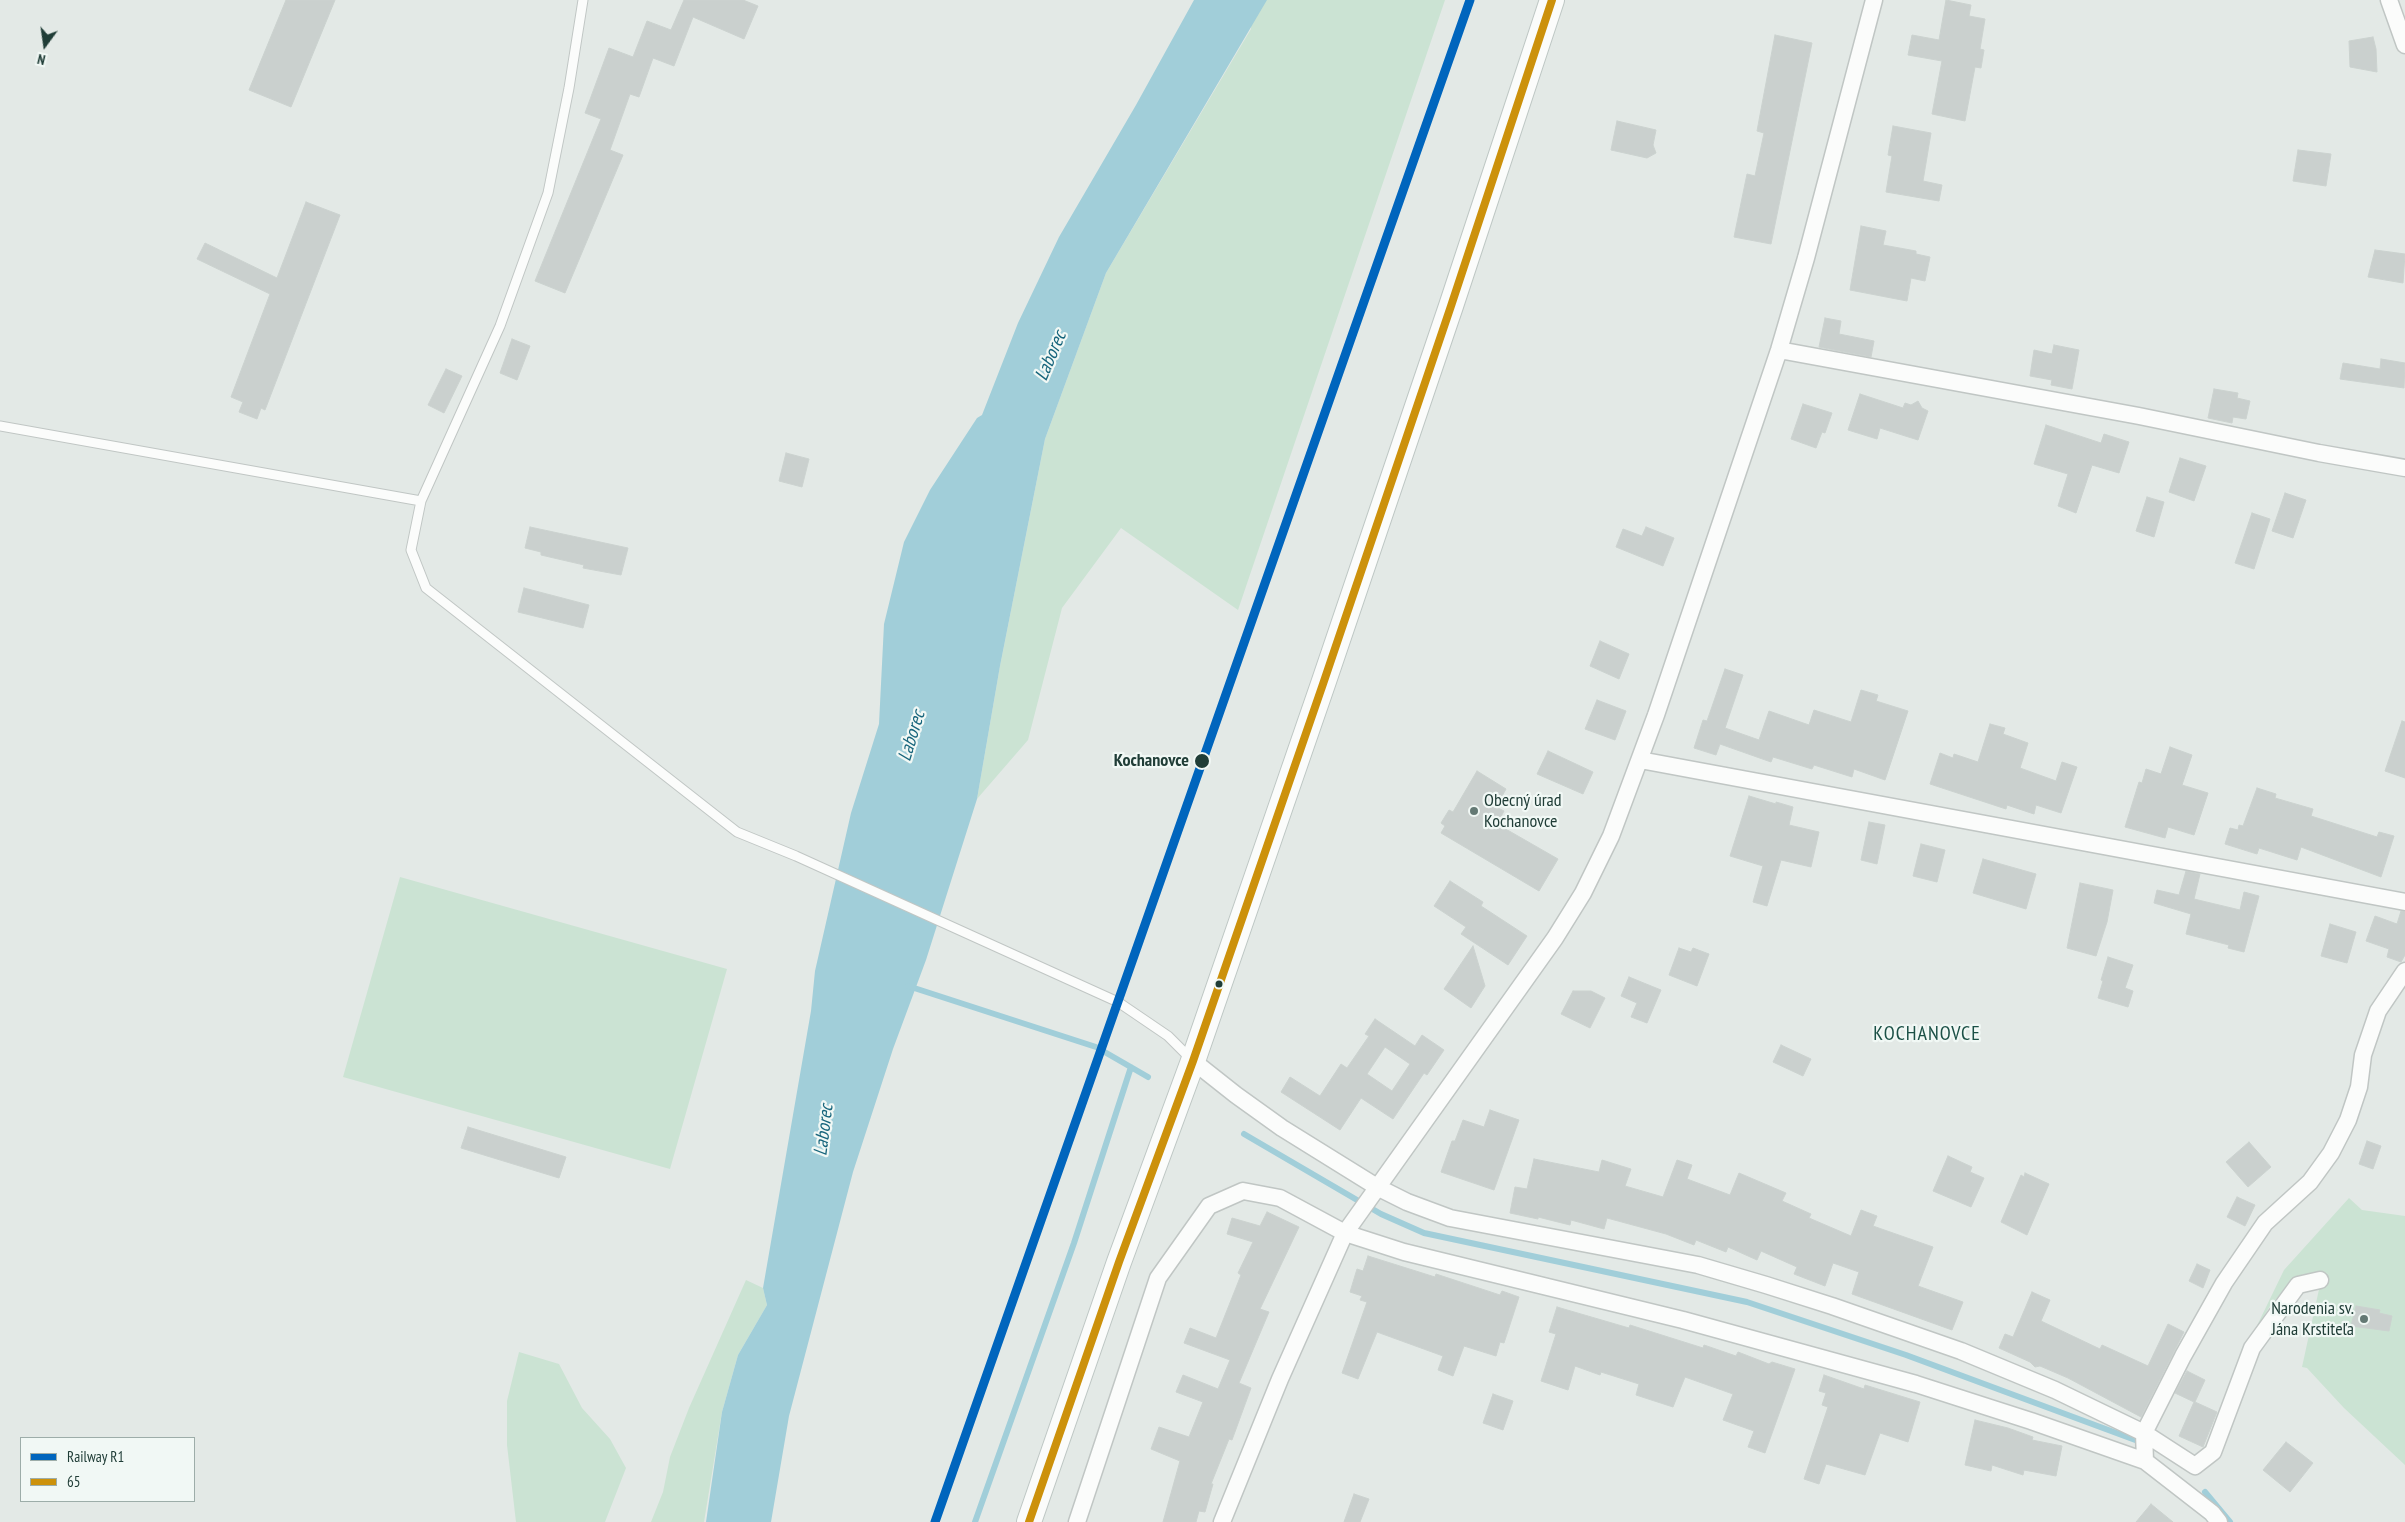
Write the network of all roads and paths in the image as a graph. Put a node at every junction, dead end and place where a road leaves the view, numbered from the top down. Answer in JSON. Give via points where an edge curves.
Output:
{"nodes":[{"id":1,"x":583,"y":0,"type":"edge"},
{"id":2,"x":1552,"y":0,"type":"edge"},
{"id":3,"x":1874,"y":0,"type":"edge"},
{"id":4,"x":2389,"y":0,"type":"edge"},
{"id":5,"x":2405,"y":45,"type":"edge"},
{"id":6,"x":1779,"y":350,"type":"junction"},
{"id":7,"x":0,"y":426,"type":"edge"},
{"id":8,"x":2405,"y":468,"type":"edge"},
{"id":9,"x":422,"y":501,"type":"junction"},
{"id":10,"x":1640,"y":760,"type":"junction"},
{"id":11,"x":2405,"y":902,"type":"edge"},
{"id":12,"x":2405,"y":971,"type":"edge"},
{"id":13,"x":1193,"y":1061,"type":"junction"},
{"id":14,"x":1374,"y":1192,"type":"junction"},
{"id":15,"x":1345,"y":1233,"type":"junction"},
{"id":16,"x":2320,"y":1280,"type":"dead end"},
{"id":17,"x":2144,"y":1433,"type":"junction"},
{"id":18,"x":2145,"y":1461,"type":"junction"},
{"id":19,"x":1029,"y":1522,"type":"edge"},
{"id":20,"x":1077,"y":1522,"type":"edge"},
{"id":21,"x":1222,"y":1522,"type":"edge"},
{"id":22,"x":2219,"y":1522,"type":"edge"}],
"edges":[{"from":1,"to":9,"type":"lane","via":[[548,193],[500,326]]},
{"from":2,"to":13,"type":"main road","via":[[1452,306]]},
{"from":3,"to":6,"type":"street"},
{"from":4,"to":5,"type":"street"},
{"from":6,"to":8,"type":"street"},
{"from":6,"to":10,"type":"street"},
{"from":7,"to":9,"type":"lane"},
{"from":9,"to":13,"type":"lane","via":[[410,550],[426,588],[737,832],[1118,1002],[1168,1036]]},
{"from":10,"to":11,"type":"street"},
{"from":10,"to":14,"type":"street","via":[[1611,836],[1583,893],[1533,970]]},
{"from":12,"to":17,"type":"street","via":[[2378,1011],[2363,1056],[2359,1087],[2348,1120],[2331,1153],[2310,1182],[2265,1223],[2239,1260],[2183,1356]]},
{"from":13,"to":14,"type":"street","via":[[1236,1096]]},
{"from":13,"to":19,"type":"main road"},
{"from":14,"to":15,"type":"street"},
{"from":14,"to":17,"type":"street","via":[[1450,1218],[1698,1265],[1766,1284],[1961,1351],[2055,1390]]},
{"from":15,"to":18,"type":"street","via":[[1404,1252],[1683,1320],[1916,1384]]},
{"from":15,"to":20,"type":"street","via":[[1280,1198],[1243,1191],[1209,1206],[1158,1278]]},
{"from":15,"to":21,"type":"street","via":[[1280,1379]]},
{"from":16,"to":17,"type":"street","via":[[2298,1285],[2252,1348],[2213,1452],[2195,1466]]},
{"from":17,"to":18,"type":"street"},
{"from":18,"to":22,"type":"street"}]}
